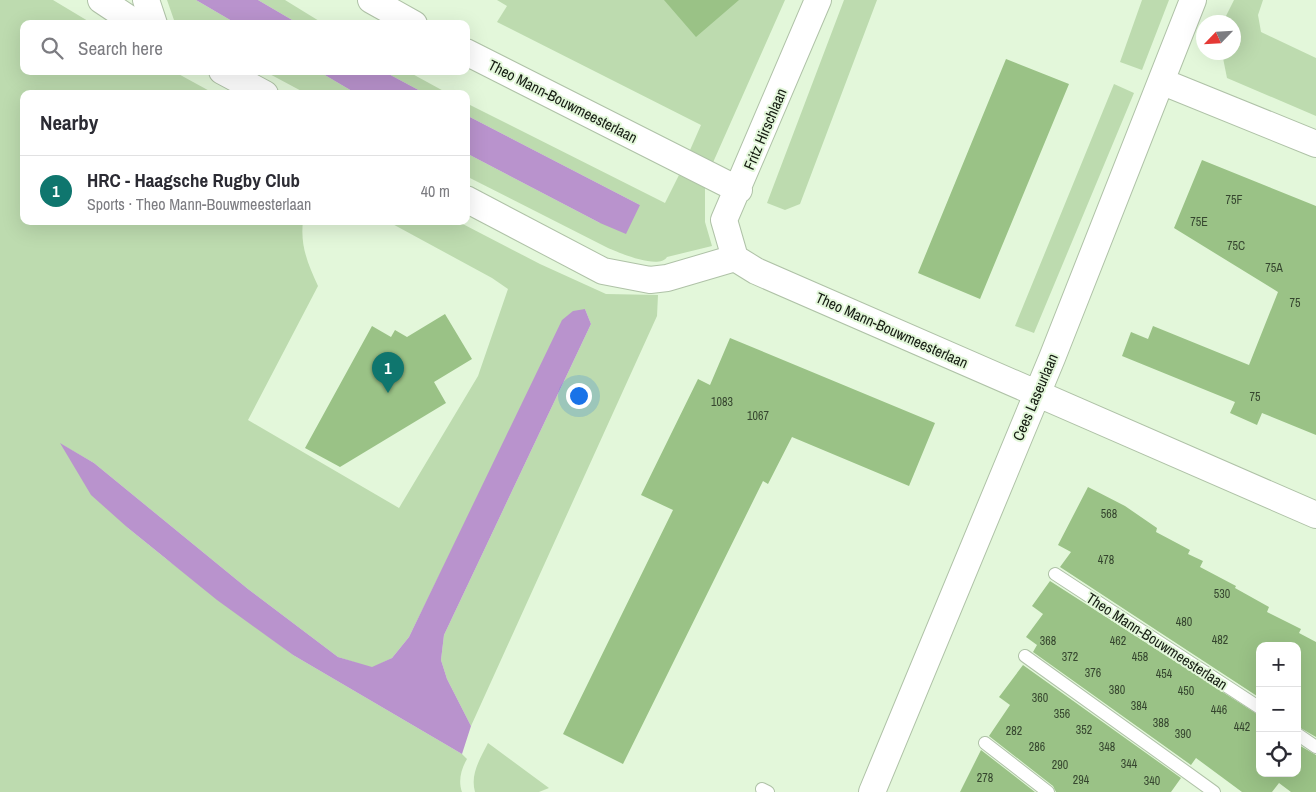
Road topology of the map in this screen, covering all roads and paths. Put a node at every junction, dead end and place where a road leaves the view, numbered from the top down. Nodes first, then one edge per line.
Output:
1 (101, 0) edge
2 (146, 0) edge
3 (371, 0) edge
4 (818, 0) edge
5 (1193, 0) edge
6 (132, 20) edge
7 (153, 20) edge
8 (407, 20) edge
9 (470, 54) edge
10 (229, 75) edge
11 (1163, 82) junction
12 (258, 90) edge
13 (1316, 144) edge
14 (739, 190) junction
15 (470, 201) edge
16 (735, 258) junction
17 (1037, 394) junction
18 (1316, 515) edge
19 (1054, 574) dead end
20 (1024, 656) dead end
21 (1256, 705) edge
22 (1301, 737) edge
23 (985, 743) dead end
24 (1316, 747) edge
25 (872, 792) edge
26 (1048, 792) edge
27 (1214, 792) edge

1 - 6 street
2 - 7 street
3 - 8 street
4 - 14 street, Fritz Hirschlaan
5 - 11 street, Cees Laseurlaan
9 - 14 street, Theo Mann-Bouwmeesterlaan
10 - 12 street
11 - 13 street
11 - 17 street, Cees Laseurlaan
14 - 16 street, Fritz Hirschlaan
15 - 16 street
16 - 17 street, Theo Mann-Bouwmeesterlaan
17 - 18 street, Theo Mann-Bouwmeesterlaan
17 - 25 street, Cees Laseurlaan
19 - 21 lane, Theo Mann-Bouwmeesterlaan
20 - 27 lane
22 - 24 lane
23 - 26 lane

